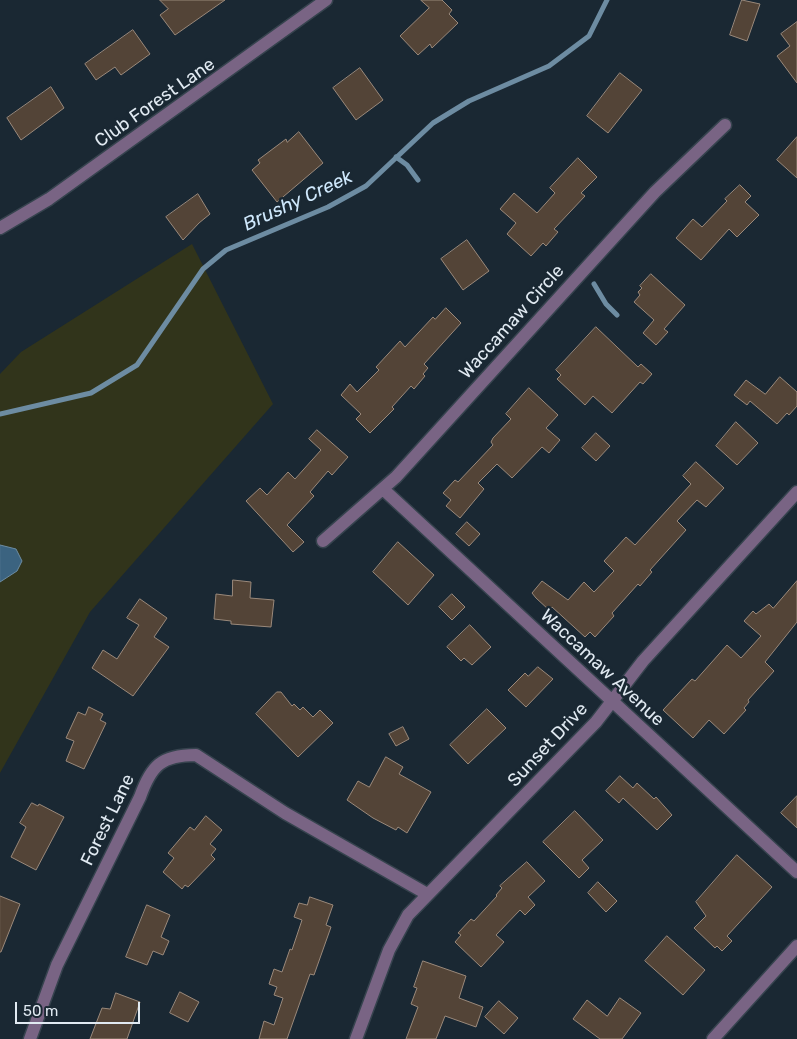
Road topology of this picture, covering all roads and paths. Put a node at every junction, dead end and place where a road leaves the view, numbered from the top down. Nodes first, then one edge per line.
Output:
1 (326, 0) edge
2 (725, 125) dead end
3 (0, 228) edge
4 (383, 489) junction
5 (797, 492) edge
6 (323, 541) dead end
7 (611, 700) junction
8 (797, 872) edge
9 (427, 894) junction
10 (797, 946) edge
11 (30, 1039) edge
12 (356, 1039) edge
13 (713, 1039) edge

1 - 3 street, Club Forest Lane
2 - 4 street, Waccamaw Circle
4 - 6 street, Waccamaw Circle
4 - 7 street, Waccamaw Avenue
5 - 7 street, Sunset Drive
7 - 8 street, Waccamaw Avenue
7 - 9 street, Sunset Drive
9 - 11 street, Forest Lane
9 - 12 street, Sunset Drive
10 - 13 street

